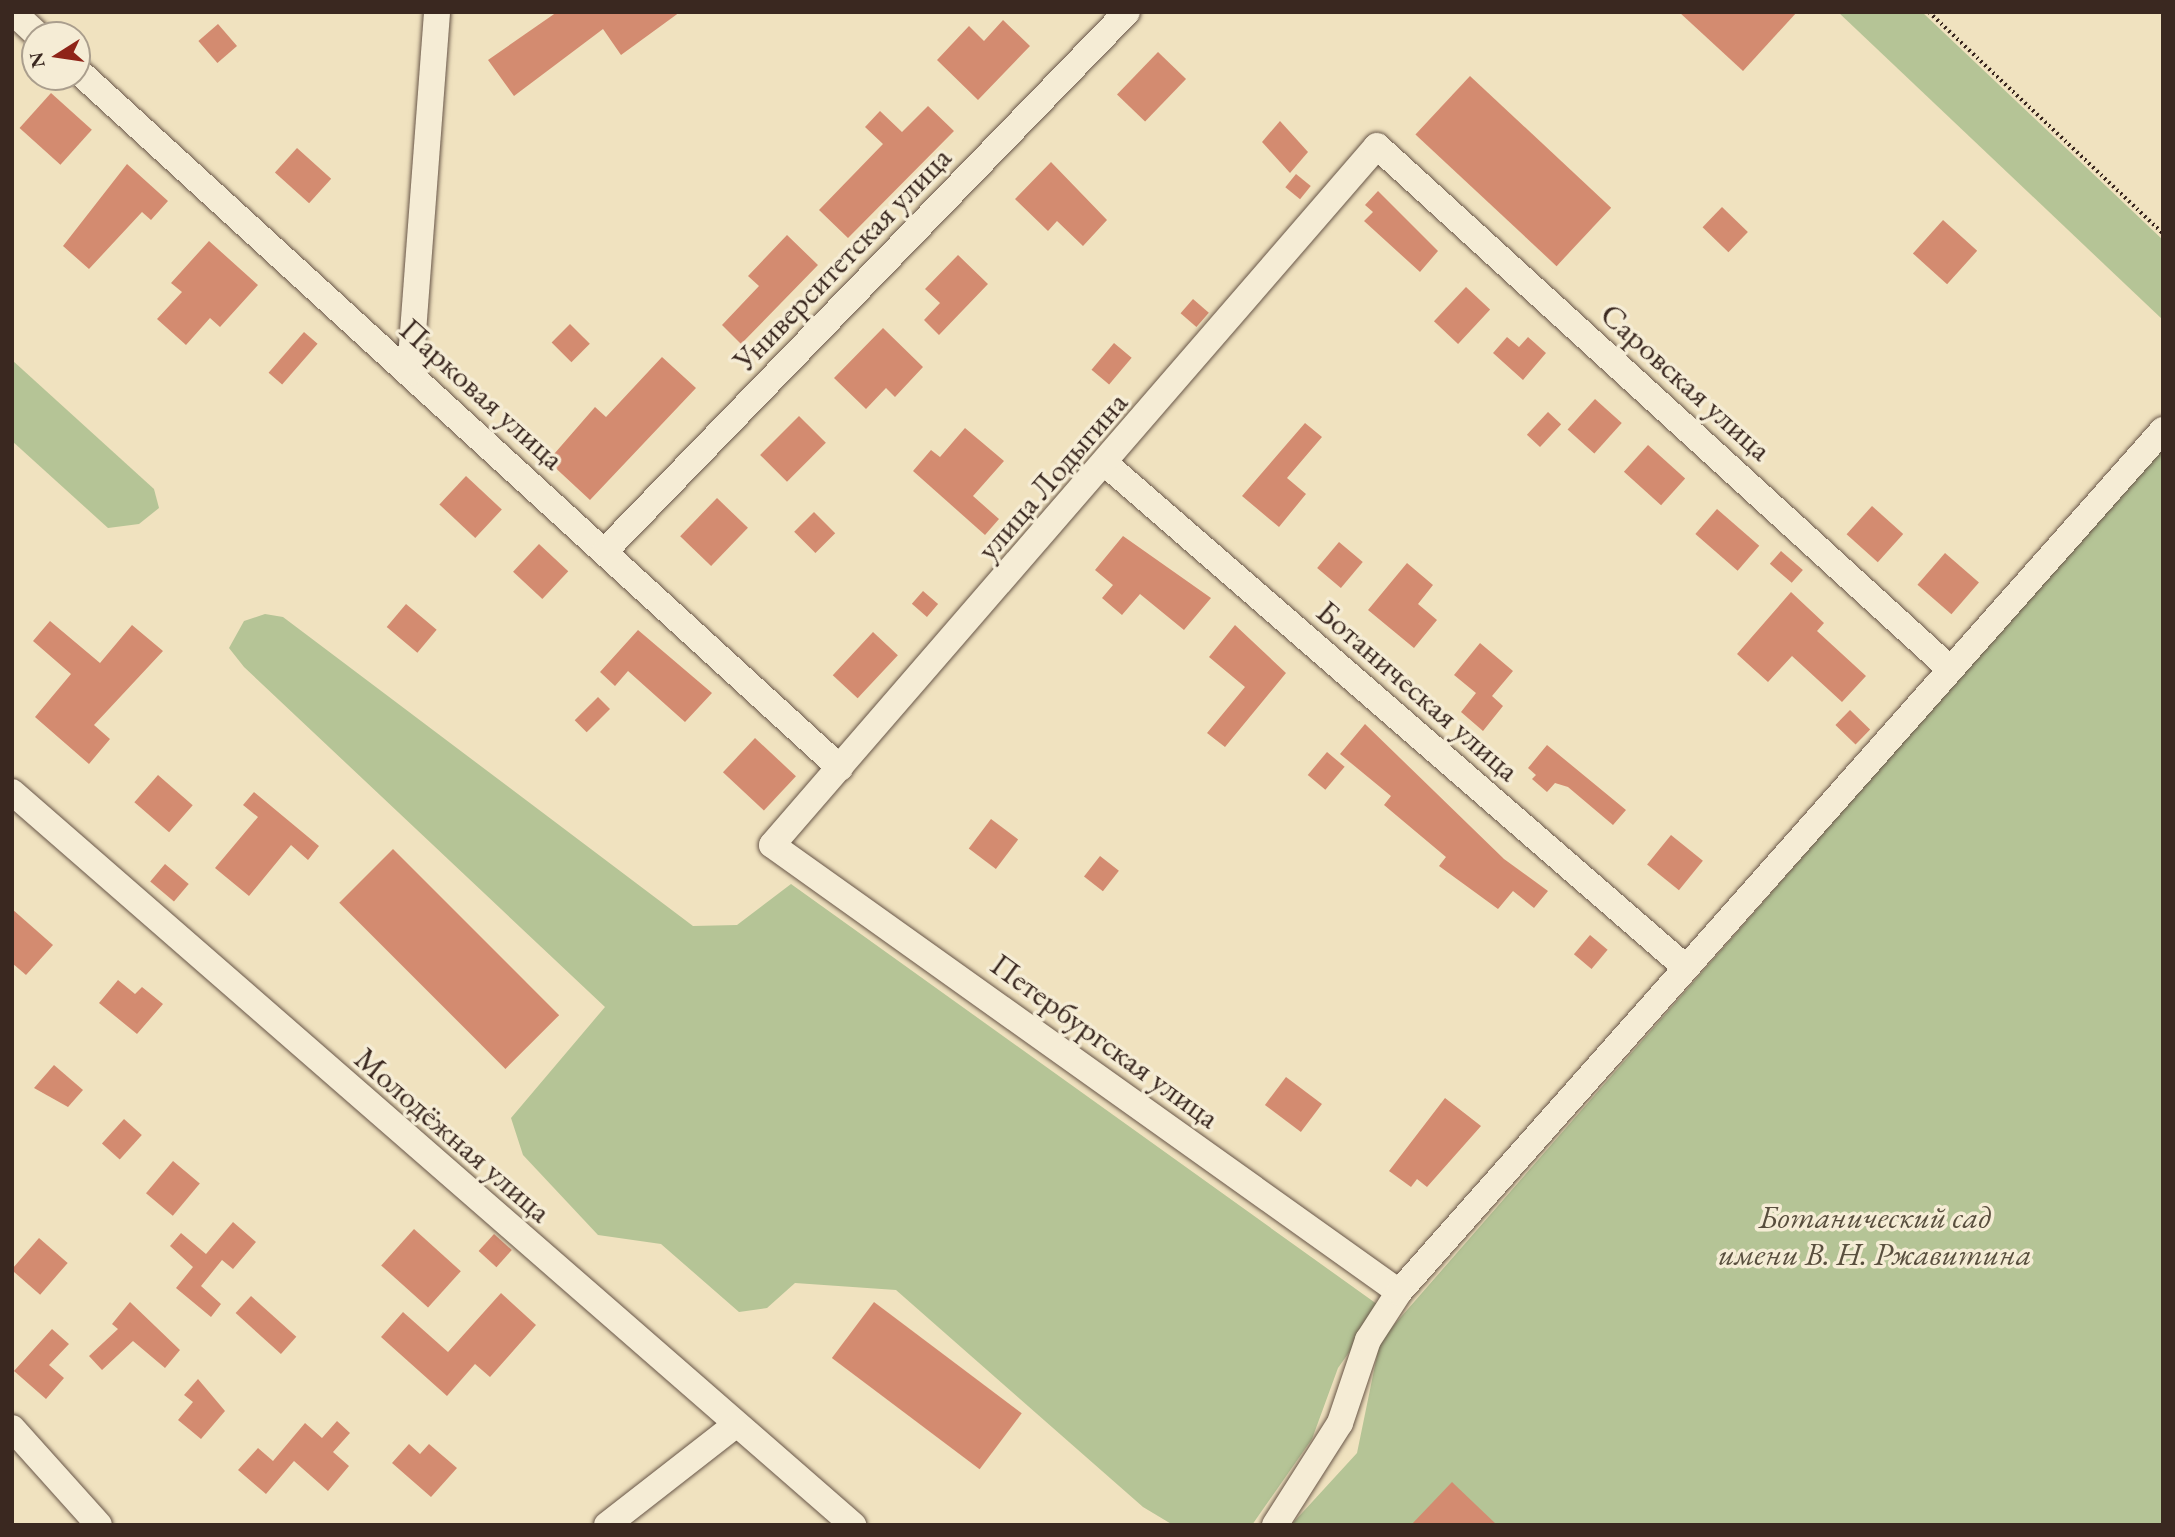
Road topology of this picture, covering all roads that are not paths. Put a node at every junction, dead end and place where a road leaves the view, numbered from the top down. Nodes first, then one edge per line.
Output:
1 (1127, 12) edge
2 (439, 14) edge
3 (91, 83) edge
4 (1377, 146) joint
5 (410, 372) junction
6 (2163, 430) edge
7 (1107, 465) junction
8 (605, 551) junction
9 (1949, 668) junction
10 (841, 768) junction
11 (12, 792) edge
12 (772, 845) joint
13 (1685, 967) junction
14 (1399, 1292) junction
15 (734, 1426) junction
16 (12, 1429) edge
17 (99, 1525) edge
18 (607, 1525) edge
19 (853, 1525) edge
20 (1275, 1525) edge

1 - 8 street, Университетская улица
2 - 5 street
3 - 5 street, Парковая улица
4 - 7 street, улица Лодыгина
4 - 9 street, Саровская улица
5 - 8 street, Парковая улица
6 - 9 street
7 - 10 street, улица Лодыгина
7 - 13 street, Ботаническая улица
8 - 10 street, Парковая улица
9 - 13 street
10 - 12 street, улица Лодыгина
11 - 15 street, Молодёжная улица
12 - 14 street, Петербургская улица
13 - 14 street
14 - 20 street
15 - 18 street
15 - 19 street, Молодёжная улица
16 - 17 street

